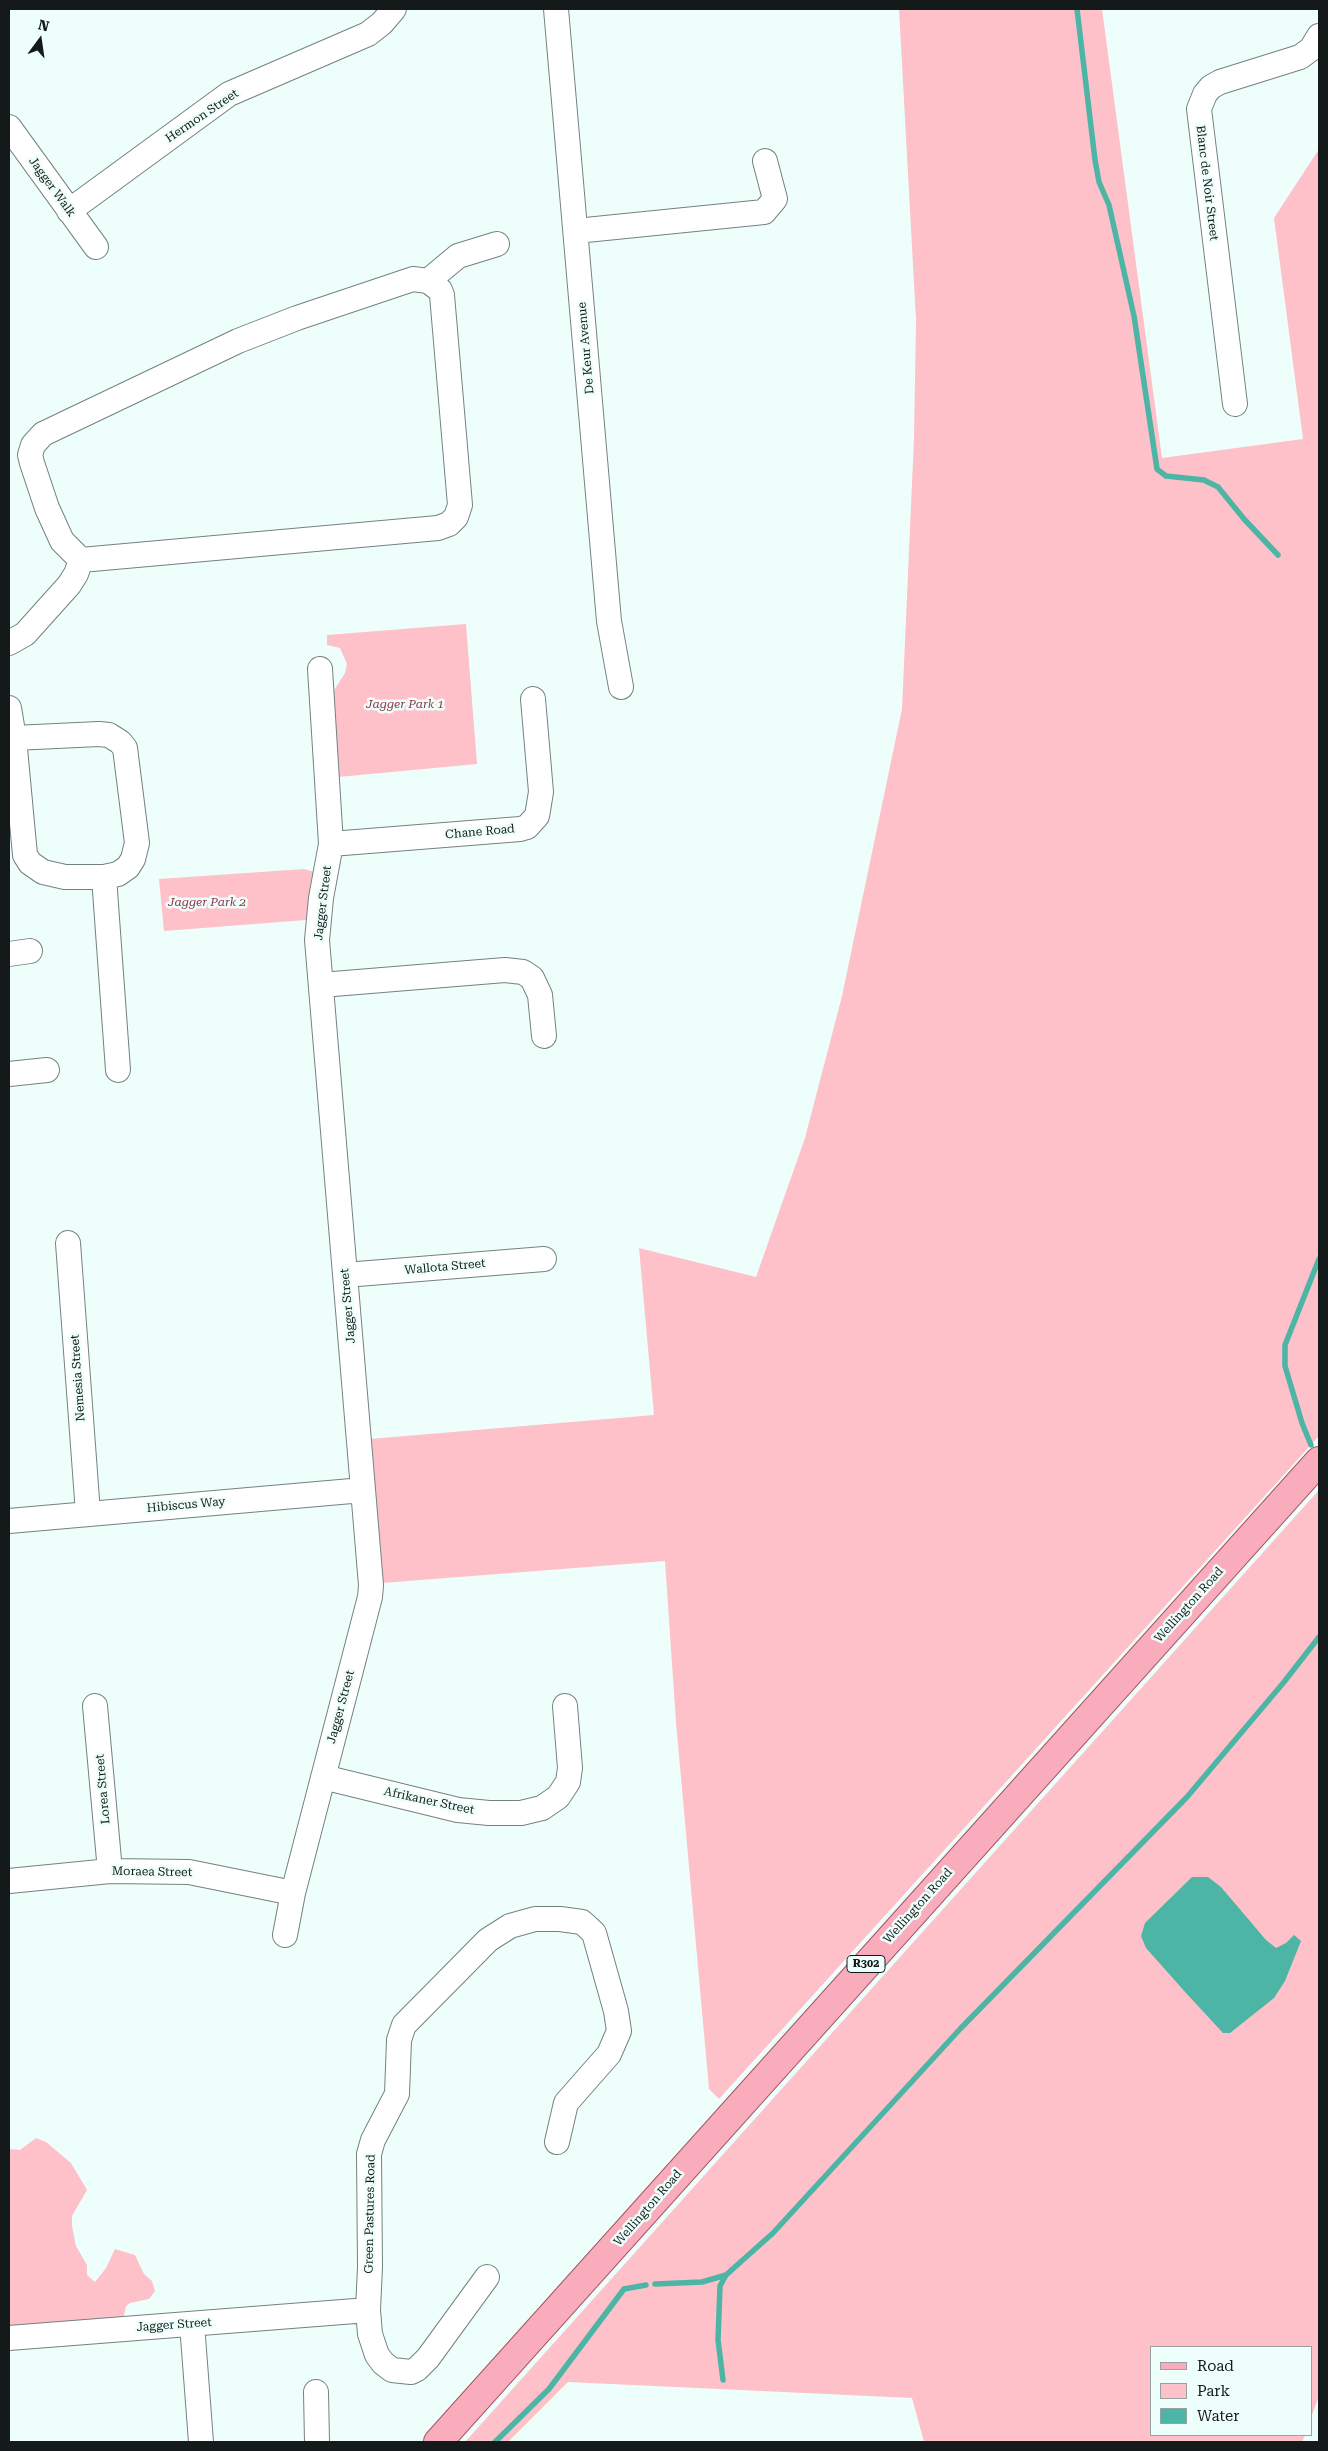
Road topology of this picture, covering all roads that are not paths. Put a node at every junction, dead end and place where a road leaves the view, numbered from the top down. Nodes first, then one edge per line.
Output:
1 (394, 9) edge
2 (556, 9) edge
3 (1319, 36) edge
4 (9, 127) edge
5 (765, 161) dead end
6 (69, 211) junction
7 (576, 231) junction
8 (497, 244) dead end
9 (96, 247) dead end
10 (428, 281) junction
11 (1235, 404) dead end
12 (81, 560) junction
13 (9, 643) edge
14 (320, 669) dead end
15 (620, 688) dead end
16 (533, 699) dead end
17 (9, 708) edge
18 (14, 738) junction
19 (331, 844) junction
20 (104, 877) junction
21 (321, 986) junction
22 (544, 1036) dead end
23 (47, 1070) dead end
24 (118, 1070) dead end
25 (9, 1074) edge
26 (68, 1243) dead end
27 (544, 1258) dead end
28 (345, 1275) junction
29 (1319, 1461) edge
30 (363, 1490) junction
31 (88, 1513) junction
32 (9, 1521) edge
33 (95, 1706) dead end
34 (565, 1706) dead end
35 (323, 1776) junction
36 (110, 1871) junction
37 (9, 1882) edge
38 (293, 1892) junction
39 (285, 1935) dead end
40 (557, 2142) dead end
41 (487, 2277) dead end
42 (368, 2310) junction
43 (192, 2324) junction
44 (9, 2338) edge
45 (316, 2392) dead end
46 (201, 2442) edge
47 (317, 2442) edge
48 (438, 2442) edge

1 - 6 street, Hermon Street
2 - 7 street, De Keur Avenue
3 - 11 street, Blanc de Noir Street
4 - 6 street, Jagger Walk
5 - 7 street
6 - 9 street, Jagger Walk
7 - 15 street, De Keur Avenue
8 - 10 street
10 - 12 street
10 - 12 street
12 - 13 street
14 - 19 street, Jagger Street
16 - 19 street, Chane Road
17 - 18 street
18 - 20 street
18 - 20 street
19 - 21 street, Jagger Street
20 - 24 street
21 - 22 street
21 - 28 street, Jagger Street
23 - 25 street
26 - 31 street, Nemesia Street
27 - 28 street, Wallota Street
28 - 30 street, Jagger Street
29 - 48 main road, Wellington Road / R302
30 - 31 street, Hibiscus Way
30 - 35 street, Jagger Street
31 - 32 street, Hibiscus Way
33 - 36 street, Lorea Street
34 - 35 street, Afrikaner Street
35 - 38 street, Jagger Street
36 - 37 street, Moraea Street
36 - 38 street, Moraea Street
38 - 39 street, Jagger Street
40 - 42 street, Green Pastures Road
41 - 42 street, Green Pastures Road
42 - 43 street, Jagger Street
43 - 44 street, Jagger Street
43 - 46 street
45 - 47 street

